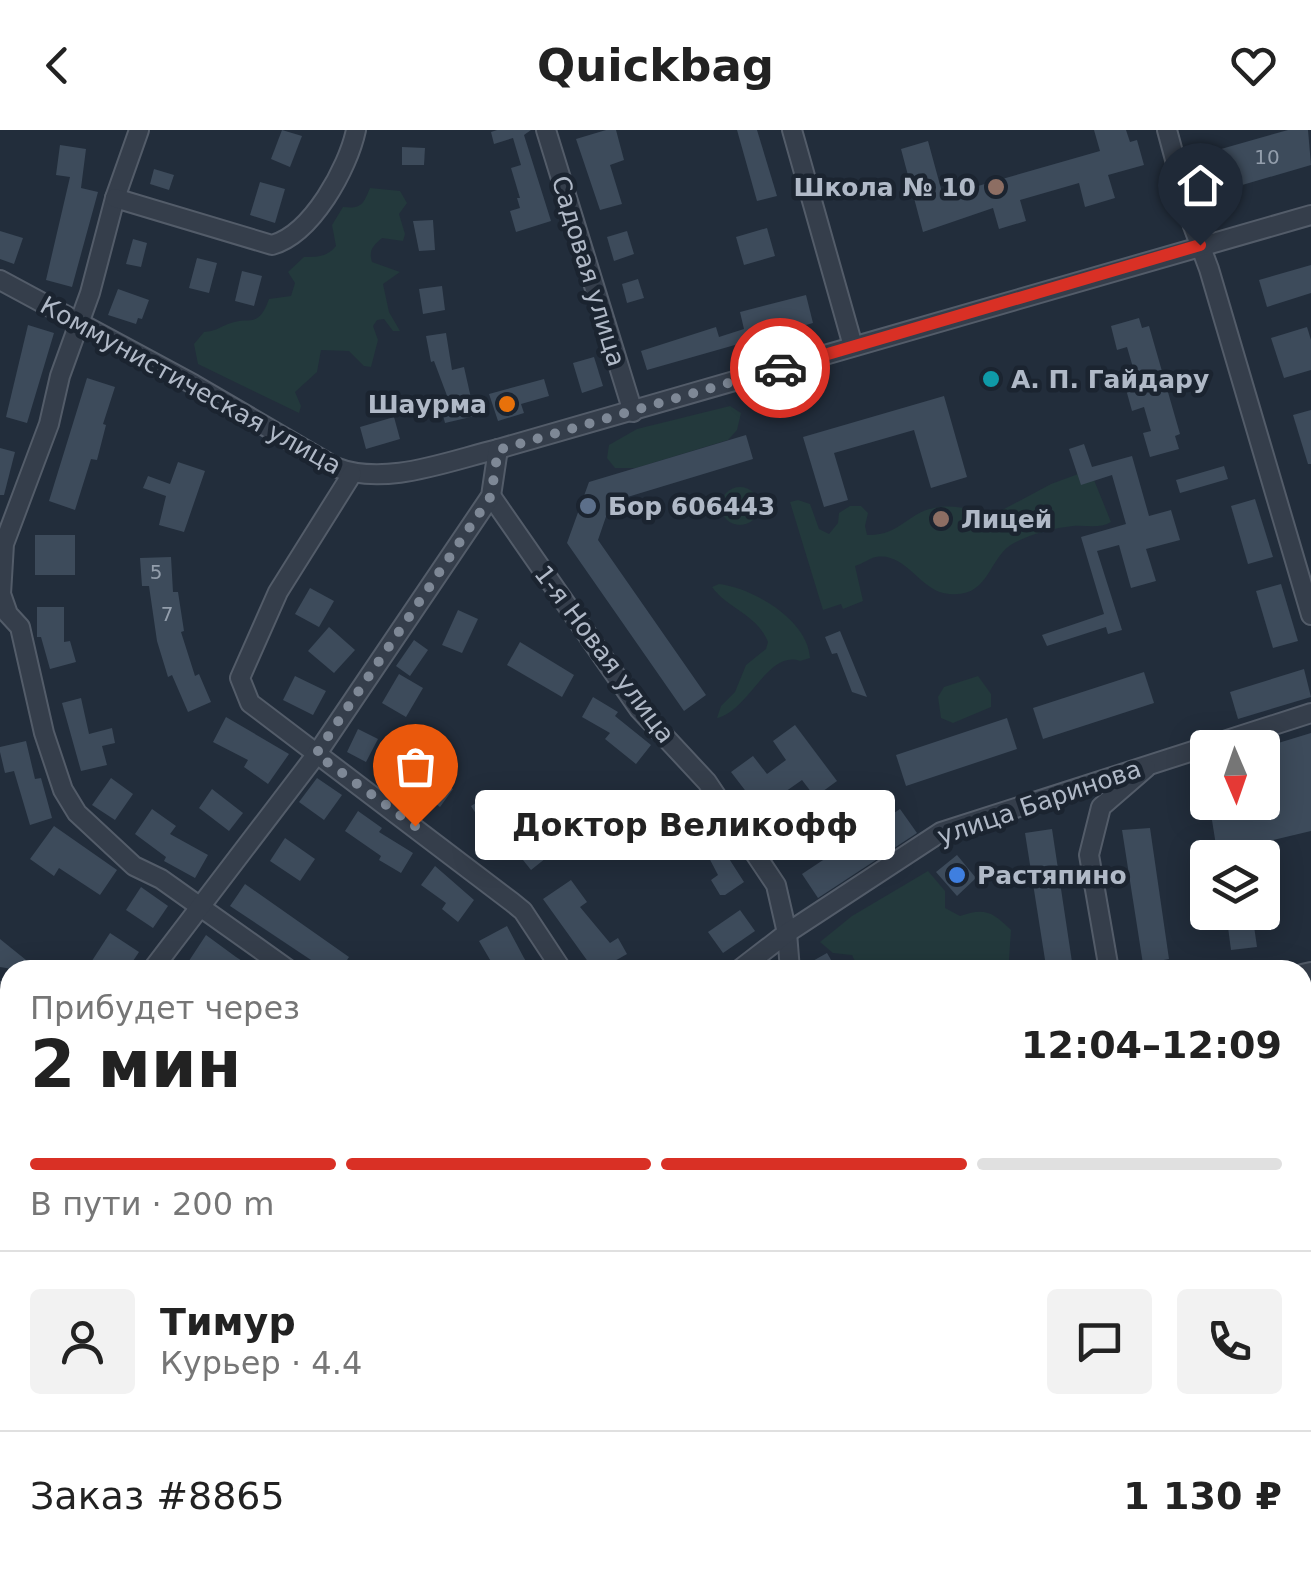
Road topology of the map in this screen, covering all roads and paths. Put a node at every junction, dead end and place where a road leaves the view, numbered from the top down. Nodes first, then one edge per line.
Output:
1 (139, 130) edge
2 (356, 130) edge
3 (546, 130) edge
4 (792, 130) edge
5 (1167, 130) edge
6 (116, 198) junction
7 (1311, 215) edge
8 (1200, 245) junction
9 (0, 280) edge
10 (80, 324) junction
11 (853, 346) junction
12 (633, 412) junction
13 (498, 450) junction
14 (352, 474) junction
15 (491, 496) junction
16 (1311, 615) edge
17 (1311, 713) edge
18 (316, 754) junction
19 (1154, 761) junction
20 (198, 908) junction
21 (787, 933) junction
22 (159, 960) edge
23 (275, 960) edge
24 (555, 960) edge
25 (752, 960) edge
26 (789, 960) edge
27 (1107, 960) edge

1 - 6 street
2 - 6 street
3 - 12 street, Садовая улица
4 - 11 street
5 - 8 street
6 - 10 street
7 - 8 street, Коммунистическая улица
8 - 11 street, Коммунистическая улица
8 - 16 street
9 - 10 street, Коммунистическая улица
10 - 14 street, Коммунистическая улица
10 - 20 street
11 - 12 street, Коммунистическая улица
12 - 13 street, Коммунистическая улица
13 - 14 street, Коммунистическая улица
13 - 15 street
14 - 18 street
15 - 18 street
15 - 21 street, 1-я Новая улица
17 - 19 street, улица Баринова
18 - 20 street
18 - 24 street
19 - 21 street, улица Баринова
19 - 27 street
20 - 22 street
20 - 23 street
21 - 25 street, улица Баринова
21 - 26 street, 1-я Новая улица

